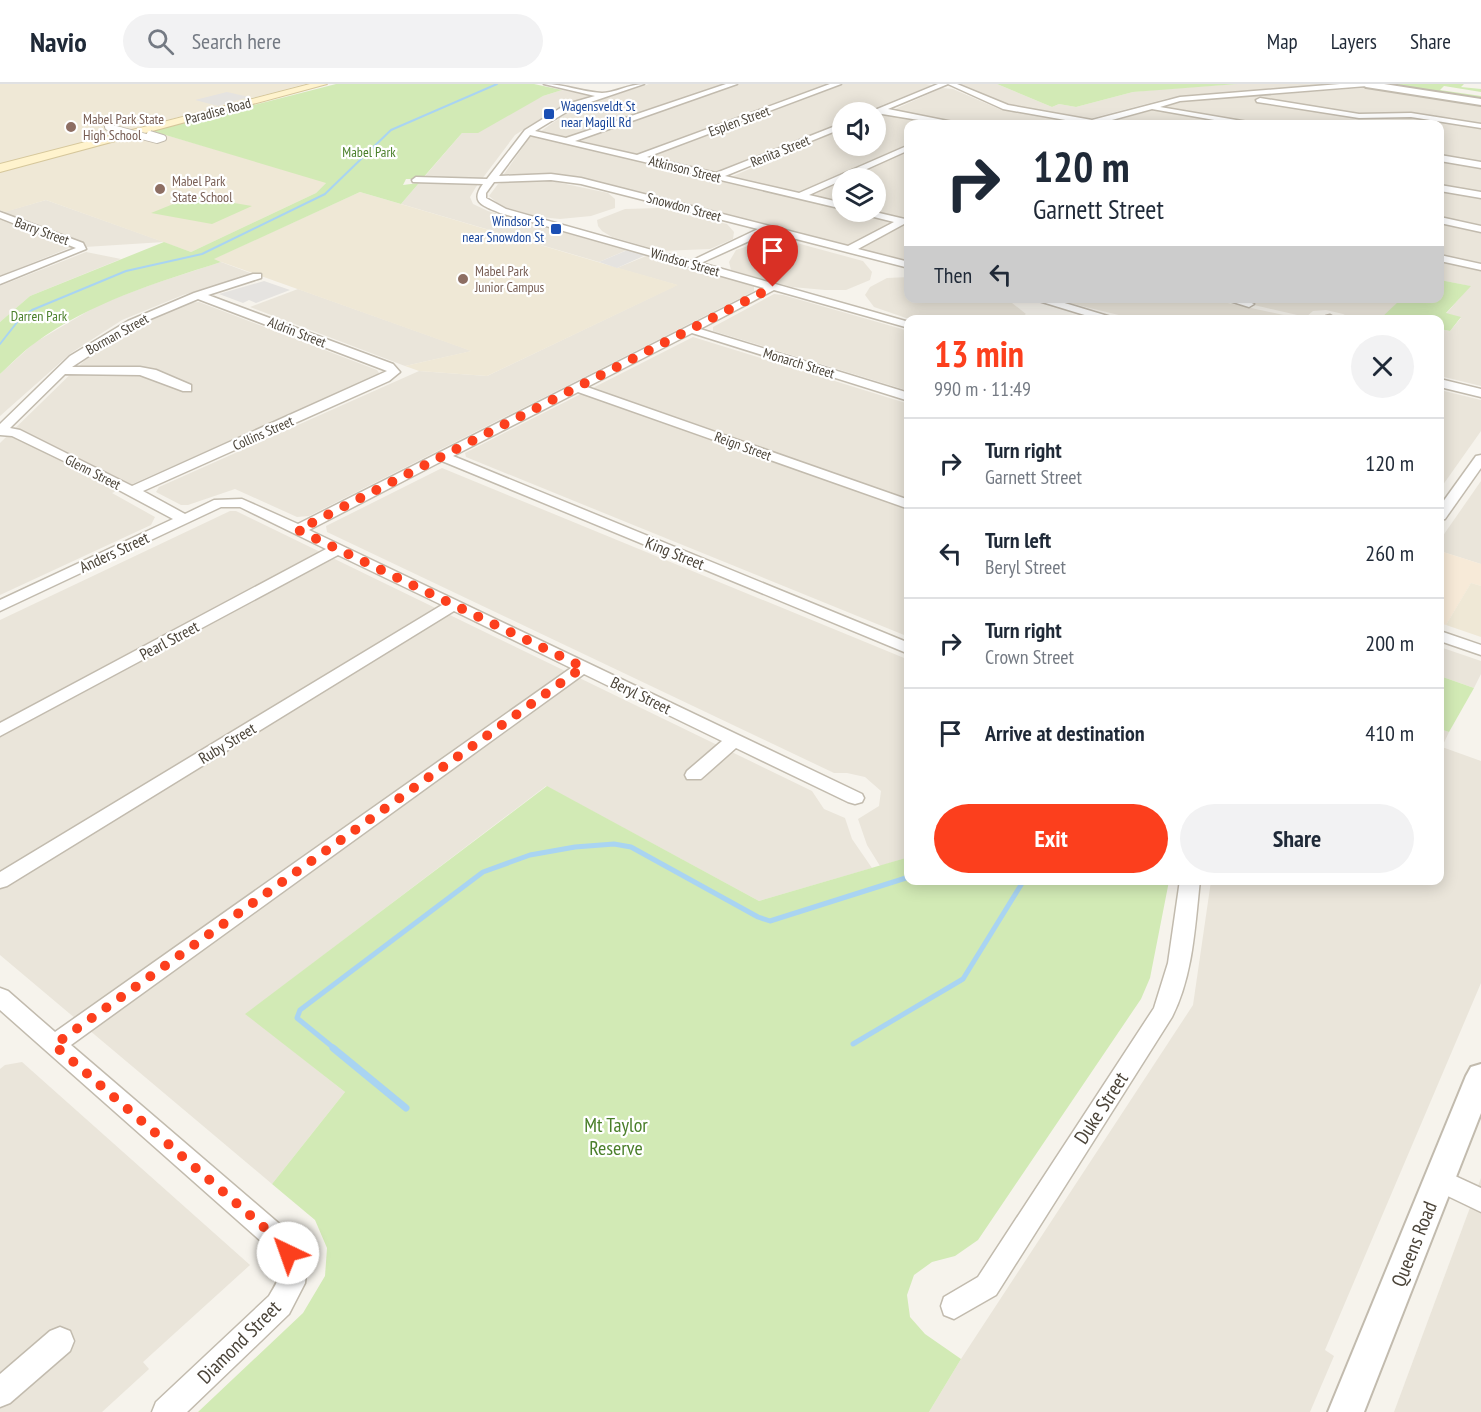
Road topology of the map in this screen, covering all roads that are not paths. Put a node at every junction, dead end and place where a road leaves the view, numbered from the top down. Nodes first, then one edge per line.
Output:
1 (316, 84) edge
2 (322, 84) edge
3 (548, 84) edge
4 (640, 84) edge
5 (733, 84) edge
6 (837, 84) edge
7 (944, 84) edge
8 (951, 84) edge
9 (1367, 84) edge
10 (297, 90) junction
11 (1238, 95) junction
12 (603, 96) junction
13 (1481, 102) edge
14 (886, 107) edge
15 (1149, 107) junction
16 (886, 113) edge
17 (107, 119) dead end
18 (930, 120) edge
19 (1074, 120) edge
20 (1108, 120) edge
21 (1225, 120) edge
22 (1443, 120) edge
23 (1444, 120) edge
24 (1481, 126) edge
25 (832, 129) edge
26 (528, 132) junction
27 (150, 134) dead end
28 (569, 140) junction
29 (904, 149) edge
30 (640, 158) junction
31 (1444, 159) edge
32 (1481, 165) edge
33 (0, 168) edge
34 (717, 176) junction
35 (410, 180) dead end
36 (490, 181) junction
37 (1444, 189) edge
38 (1481, 195) edge
39 (800, 196) junction
40 (832, 203) edge
41 (901, 209) dead end
42 (0, 215) edge
43 (886, 217) joint
44 (904, 221) edge
45 (1444, 221) edge
46 (904, 222) edge
47 (1481, 228) edge
48 (767, 229) junction
49 (848, 250) junction
50 (1444, 259) edge
51 (692, 264) junction
52 (904, 264) edge
53 (1481, 267) edge
54 (257, 276) dead end
55 (0, 281) edge
56 (773, 287) junction
57 (198, 295) junction
58 (1053, 303) edge
59 (1246, 303) edge
60 (1250, 304) dead end
61 (1097, 315) edge
62 (904, 324) edge
63 (690, 329) junction
64 (63, 370) junction
65 (394, 372) joint
66 (1444, 384) edge
67 (576, 387) junction
68 (187, 388) dead end
69 (1481, 393) edge
70 (904, 395) edge
71 (0, 431) edge
72 (441, 456) junction
73 (1480, 461) edge
74 (132, 491) junction
75 (230, 501) joint
76 (904, 503) edge
77 (1444, 510) edge
78 (184, 519) junction
79 (298, 530) junction
80 (338, 549) junction
81 (453, 605) junction
82 (0, 606) edge
83 (1444, 637) edge
84 (904, 647) edge
85 (1481, 650) edge
86 (583, 667) junction
87 (0, 730) edge
88 (735, 740) junction
89 (694, 775) dead end
90 (855, 798) dead end
91 (0, 881) edge
92 (1189, 885) edge
93 (0, 997) edge
94 (54, 1045) junction
95 (1481, 1076) edge
96 (1440, 1180) junction
97 (1481, 1201) edge
98 (954, 1306) dead end
99 (60, 1341) dead end
100 (0, 1393) edge
101 (166, 1412) edge
102 (1346, 1412) edge

1 - 10 main road, Paradise Road
2 - 10 main road, Paradise Road
3 - 12 street
4 - 12 street
5 - 28 street
6 - 30 street, Esplen Street
7 - 14 street
8 - 19 street
9 - 11 street
9 - 13 street
10 - 33 main road, Paradise Road
11 - 15 street
11 - 22 street
12 - 26 street
15 - 20 street
15 - 21 street
16 - 18 street
17 - 27 street, bridge
23 - 24 street
25 - 34 street, Renita Street
26 - 28 street, Atkinson Street
26 - 36 street
28 - 30 street, Atkinson Street
29 - 39 street
30 - 34 street, Atkinson Street
31 - 32 street
34 - 39 street, Atkinson Street
35 - 36 street, Snowdon Street
36 - 48 street, Snowdon Street
36 - 51 street, Windsor Street
37 - 38 street
39 - 40 street, Atkinson Street
41 - 43 street
42 - 55 street, Barry Street
43 - 44 street
45 - 47 street
46 - 49 street
48 - 49 street, Snowdon Street
48 - 51 street
49 - 52 street, Snowdon Street
50 - 53 street
51 - 56 street, Windsor Street
54 - 57 street, Borman Street
56 - 62 street, Windsor Street
56 - 63 street
57 - 64 street, Borman Street
57 - 65 street, Aldrin Street
58 - 61 street
59 - 60 street
63 - 67 street
63 - 70 street, Monarch Street
64 - 68 street
64 - 71 street, Borman Street
65 - 74 street, Collins Street
66 - 69 street
67 - 72 street
67 - 76 street, Reign Street
71 - 74 street, Glenn Street
72 - 79 street
72 - 84 street, King Street
73 - 77 street
74 - 78 street, Glenn Street
75 - 78 street, Anders Street
75 - 79 street, Beryl Street
78 - 82 street, Anders Street
79 - 80 street, Beryl Street
80 - 81 street, Beryl Street
80 - 87 street, Pearl Street
81 - 86 street, Beryl Street
81 - 91 street, Ruby Street
83 - 85 street
86 - 88 street, Beryl Street
86 - 94 street
88 - 89 street
88 - 90 street, Beryl Street
92 - 98 street, Duke Street
93 - 94 street, Diamond Street
94 - 101 street, Diamond Street
95 - 96 street, Queens Road
96 - 97 street
96 - 102 street, Queens Road
99 - 100 street

